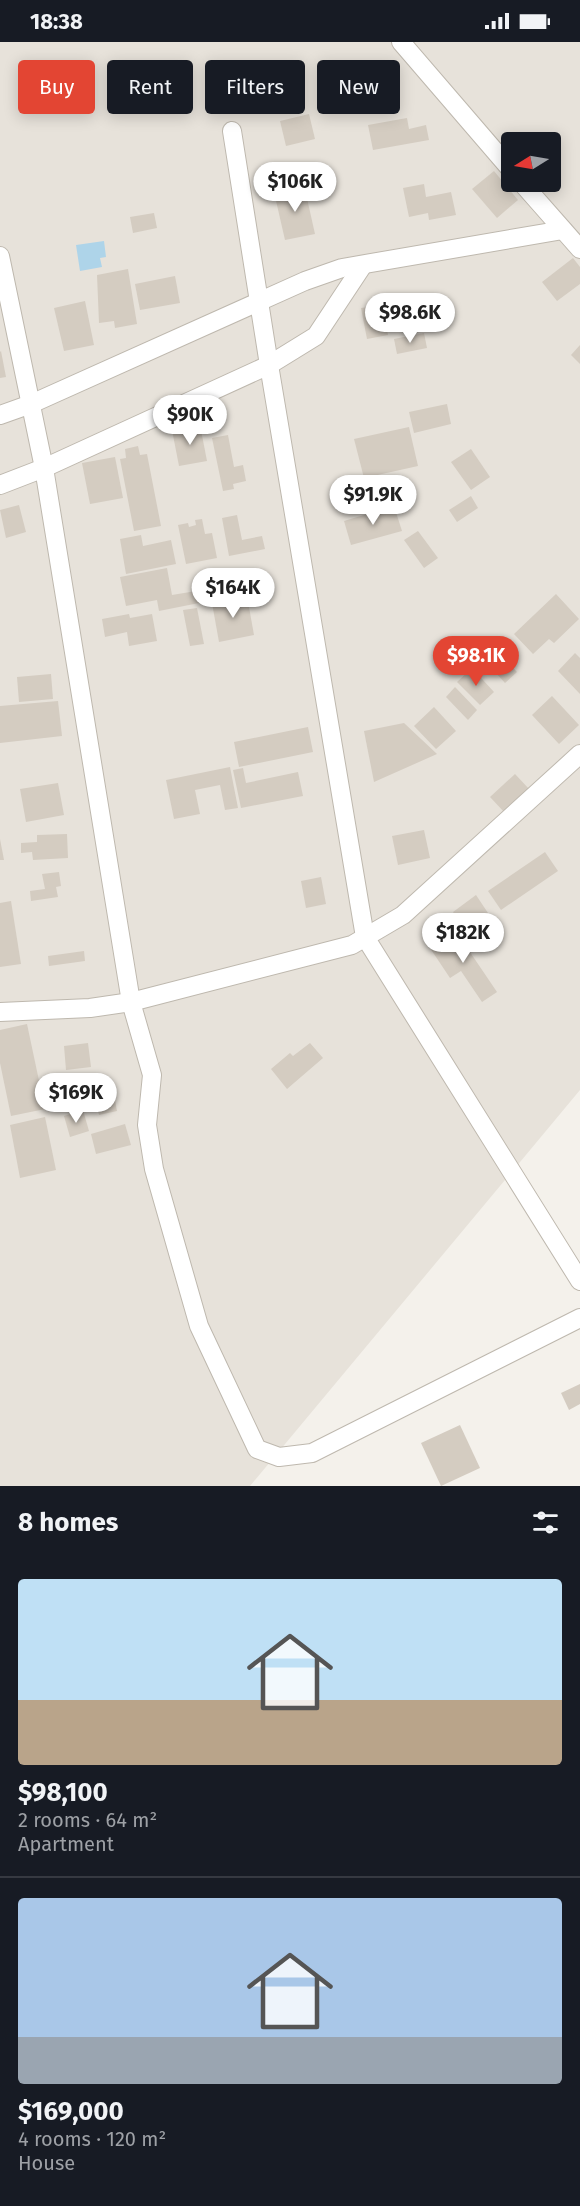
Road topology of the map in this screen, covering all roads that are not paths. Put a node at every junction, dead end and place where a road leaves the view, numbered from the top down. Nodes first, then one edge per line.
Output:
1 (401, 42) edge
2 (232, 131) dead end
3 (501, 158) edge
4 (530, 192) edge
5 (562, 230) junction
6 (580, 249) edge
7 (0, 256) edge
8 (363, 265) junction
9 (259, 302) junction
10 (269, 365) junction
11 (31, 404) junction
12 (0, 415) edge
13 (44, 468) junction
14 (0, 484) edge
15 (580, 754) edge
16 (365, 937) junction
17 (131, 1002) junction
18 (0, 1012) edge
19 (580, 1281) edge
20 (580, 1318) edge

1 - 3 street
2 - 9 street
4 - 5 street
5 - 6 street
5 - 8 street
7 - 11 street
8 - 9 street
8 - 10 street
9 - 10 street
9 - 11 street
10 - 13 street
10 - 16 street
11 - 12 street
11 - 13 street
13 - 14 street
13 - 17 street
15 - 16 street
16 - 17 street
16 - 19 street
17 - 18 street
17 - 20 street

